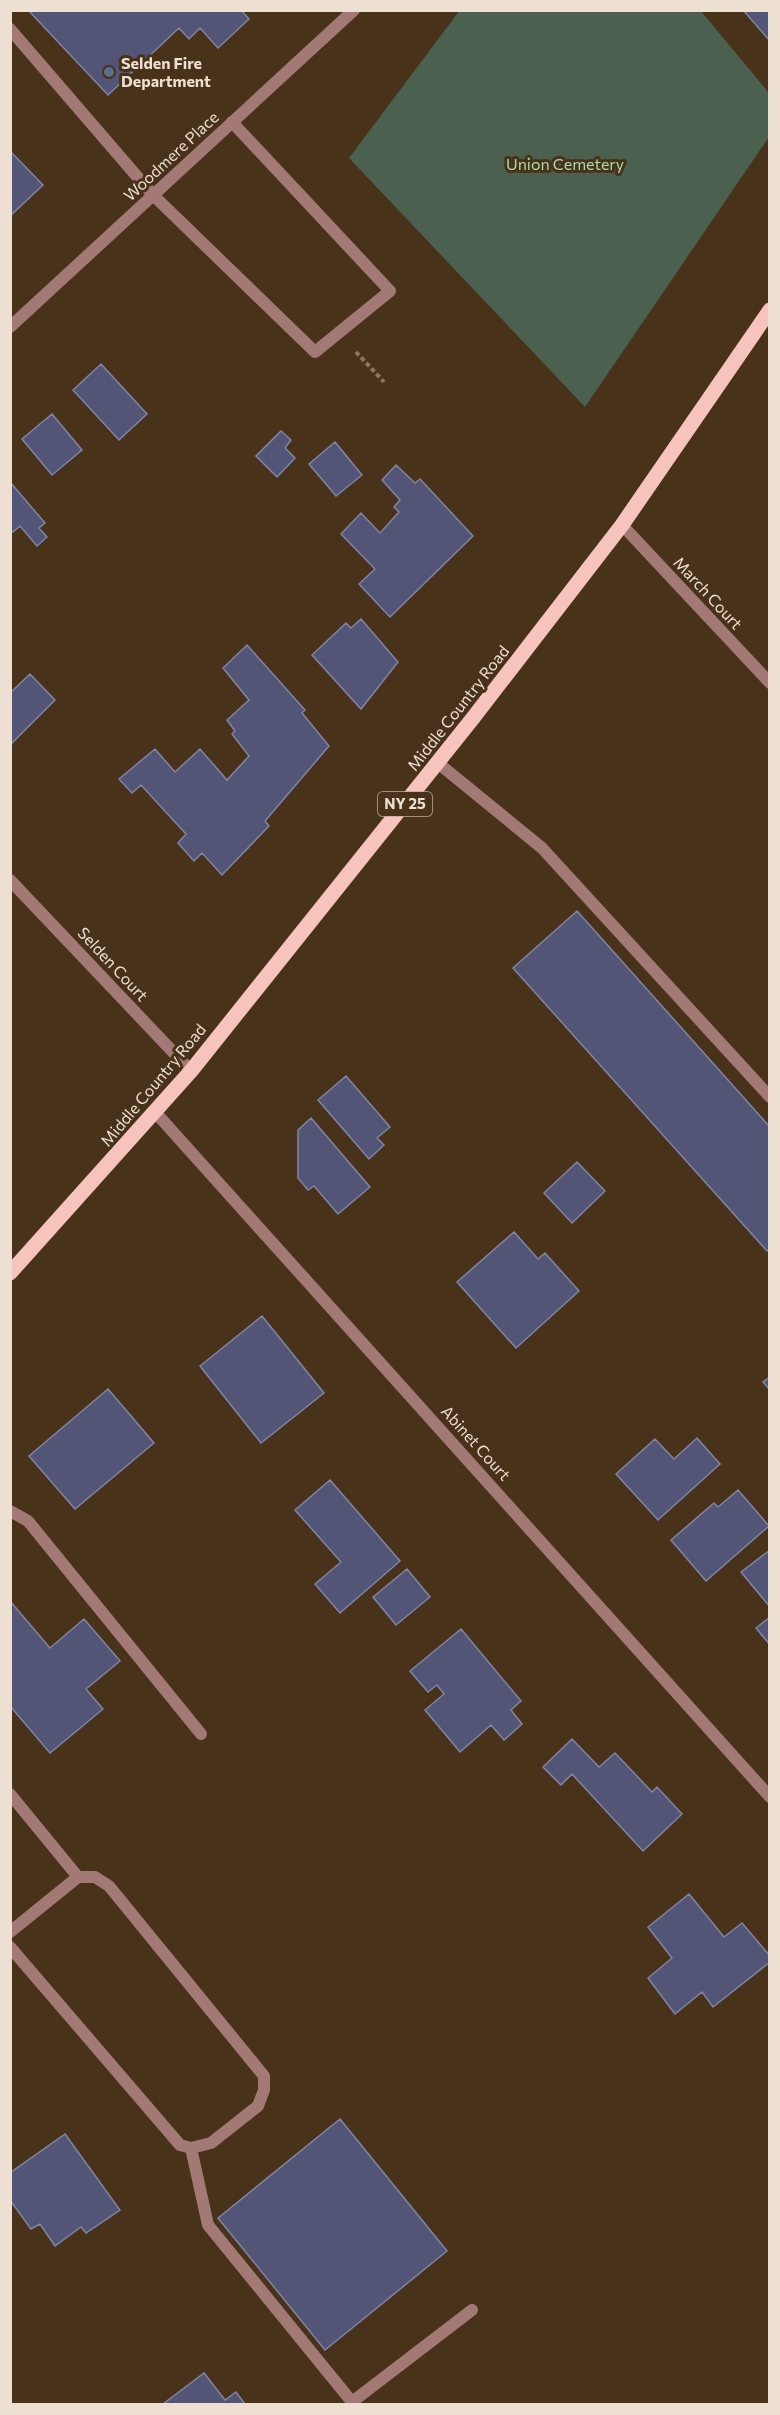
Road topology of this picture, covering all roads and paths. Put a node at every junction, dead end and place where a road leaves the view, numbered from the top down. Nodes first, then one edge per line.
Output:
1 (354, 10) edge
2 (10, 29) edge
3 (232, 122) junction
4 (153, 195) junction
5 (770, 310) edge
6 (10, 327) edge
7 (338, 333) junction
8 (384, 382) dead end
9 (622, 525) junction
10 (770, 683) edge
11 (438, 763) junction
12 (10, 880) edge
13 (191, 1071) junction
14 (770, 1097) edge
15 (156, 1113) junction
16 (10, 1273) edge
17 (10, 1510) edge
18 (201, 1734) dead end
19 (10, 1794) edge
20 (770, 1797) edge
21 (78, 1876) junction
22 (10, 1932) edge
23 (10, 1947) edge
24 (191, 2148) junction
25 (472, 2310) dead end

1 - 3 street, Woodmere Place
2 - 4 street
3 - 4 street, Woodmere Place
3 - 7 street
4 - 6 street, Woodmere Place
4 - 7 street
5 - 9 main road, Middle Country Road / NY 25
7 - 8 path
9 - 10 street, March Court
9 - 11 main road, Middle Country Road / NY 25
11 - 13 main road, Middle Country Road / NY 25
11 - 14 street
12 - 13 street, Selden Court
13 - 15 main road, Middle Country Road / NY 25
15 - 16 main road, Middle Country Road / NY 25
15 - 20 street, Abinet Court
17 - 18 street
19 - 21 street
21 - 22 street
21 - 24 street
23 - 24 street
24 - 25 street

